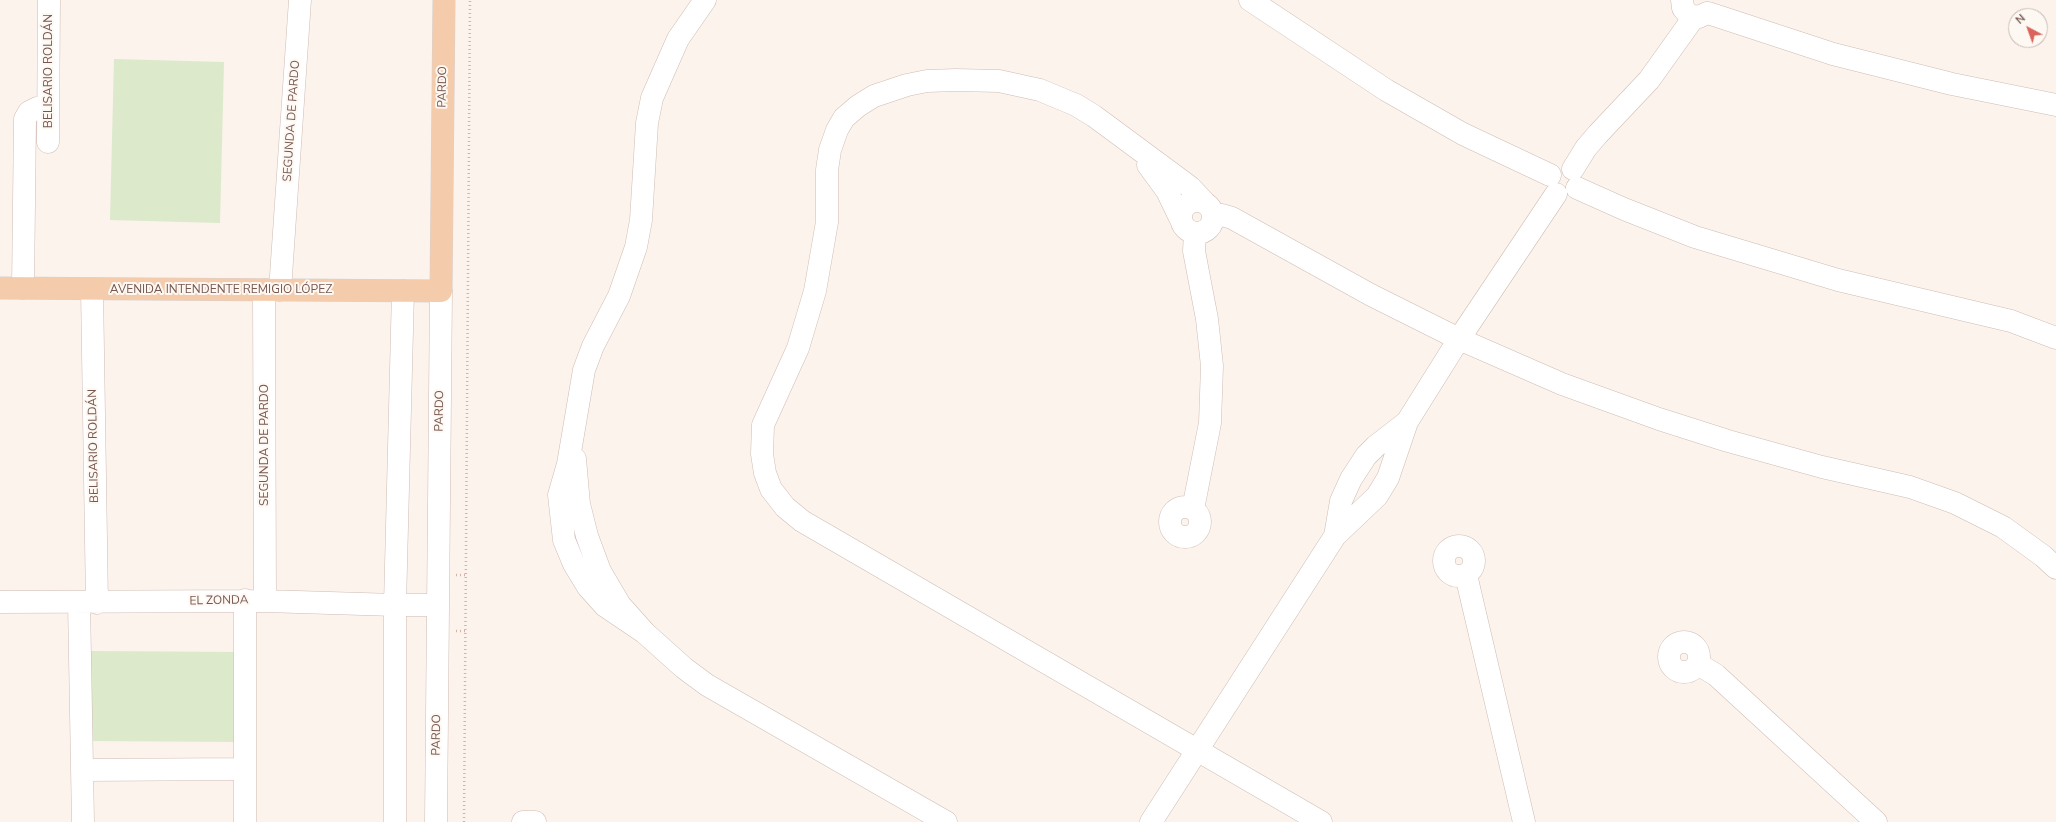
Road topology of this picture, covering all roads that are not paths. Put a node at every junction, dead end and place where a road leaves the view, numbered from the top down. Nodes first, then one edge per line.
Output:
1 (49, 0) edge
2 (300, 0) edge
3 (444, 0) edge
4 (705, 0) edge
5 (1250, 0) edge
6 (1699, 7) edge
7 (2056, 105) edge
8 (48, 110) junction
9 (48, 142) dead end
10 (1127, 142) junction
11 (1575, 178) junction
12 (1553, 184) junction
13 (1209, 209) junction
14 (1188, 226) junction
15 (0, 288) edge
16 (24, 288) junction
17 (92, 289) junction
18 (272, 290) junction
19 (441, 291) junction
20 (403, 292) junction
21 (1459, 338) junction
22 (2056, 338) edge
23 (1407, 422) junction
24 (574, 428) junction
25 (1193, 509) dead end
26 (1334, 536) junction
27 (589, 541) junction
28 (568, 549) junction
29 (2056, 568) edge
30 (1466, 575) dead end
31 (255, 601) junction
32 (0, 602) edge
33 (88, 603) junction
34 (438, 604) junction
35 (395, 605) junction
36 (645, 633) junction
37 (1698, 664) dead end
38 (1197, 751) junction
39 (245, 769) junction
40 (82, 770) junction
41 (83, 822) edge
42 (245, 822) edge
43 (396, 822) edge
44 (436, 822) edge
45 (523, 822) edge
46 (535, 822) edge
47 (946, 822) edge
48 (1151, 822) edge
49 (1321, 822) edge
50 (1524, 822) edge
51 (1876, 822) edge

1 - 8 street, BELISARIO ROLDÁN
2 - 18 street, SEGUNDA DE PARDO
3 - 19 main road, PARDO
4 - 24 street
5 - 12 street
6 - 7 street
6 - 11 street
8 - 9 street, BELISARIO ROLDÁN
8 - 16 street
10 - 13 street
10 - 14 street
10 - 38 street
11 - 12 street
11 - 22 street
12 - 21 street
13 - 14 street
13 - 14 street
13 - 21 street
14 - 25 street
15 - 16 main road, AVENIDA INTENDENTE REMIGIO LÓPEZ
16 - 17 main road, AVENIDA INTENDENTE REMIGIO LÓPEZ
17 - 18 main road, AVENIDA INTENDENTE REMIGIO LÓPEZ
17 - 33 street, BELISARIO ROLDÁN
18 - 20 main road, AVENIDA INTENDENTE REMIGIO LÓPEZ
18 - 31 street, SEGUNDA DE PARDO
19 - 20 main road, AVENIDA INTENDENTE REMIGIO LÓPEZ
19 - 34 street, PARDO
20 - 35 street
21 - 23 street
21 - 29 street
23 - 26 street
23 - 26 street
24 - 27 street
24 - 28 street
26 - 38 street
27 - 28 street
27 - 36 street
28 - 36 street
30 - 50 street
31 - 33 street, EL ZONDA
31 - 35 street, EL ZONDA
31 - 39 street, SEGUNDA DE PARDO
32 - 33 street, EL ZONDA
33 - 40 street, BELISARIO ROLDÁN
34 - 35 street, EL ZONDA
34 - 44 street, PARDO
35 - 43 street
36 - 47 street
37 - 51 street
38 - 48 street
38 - 49 street
39 - 40 street
39 - 42 street, SEGUNDA DE PARDO
40 - 41 street, BELISARIO ROLDÁN
45 - 46 street

